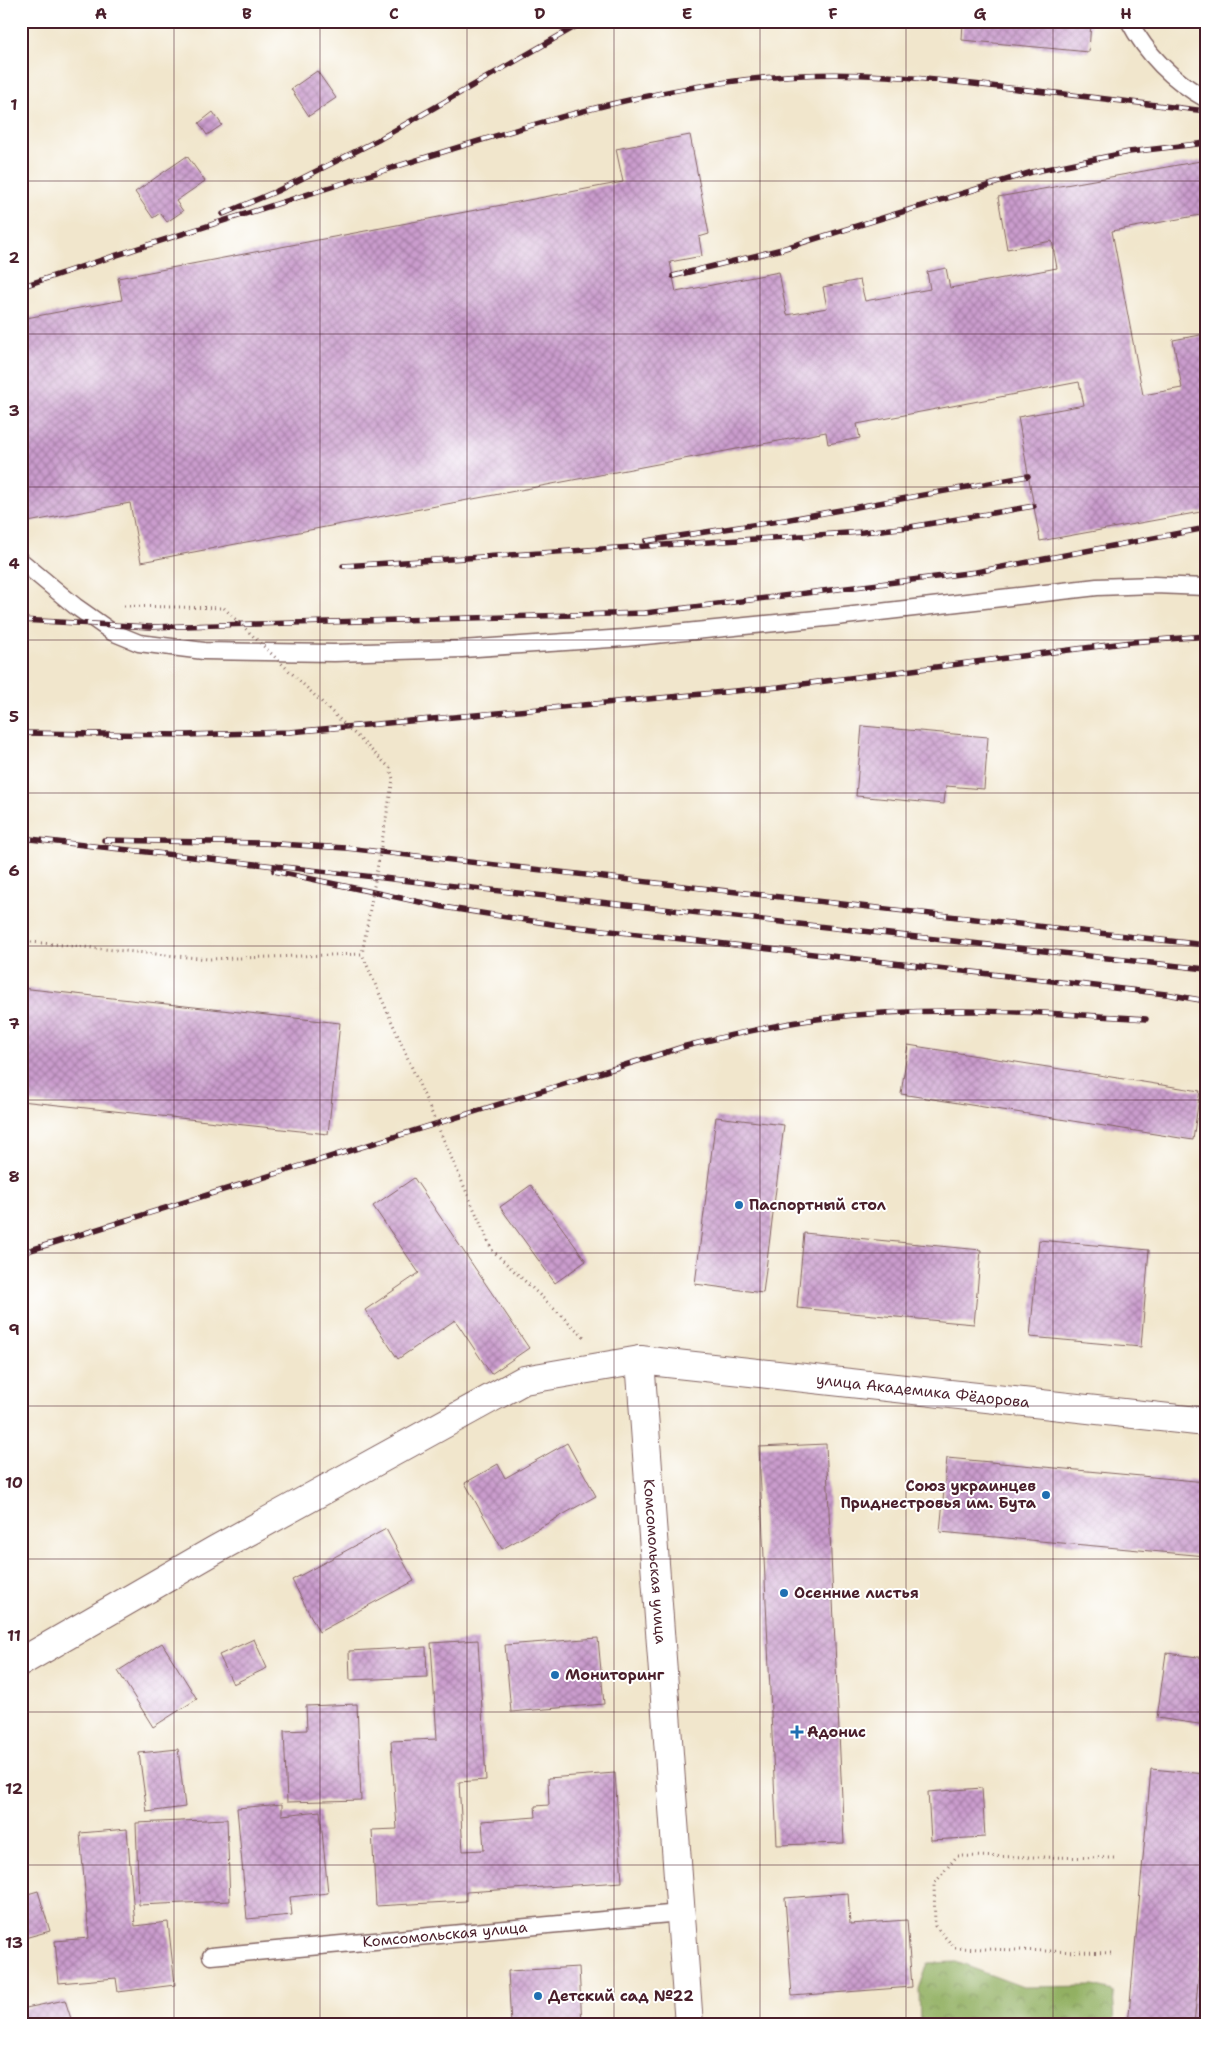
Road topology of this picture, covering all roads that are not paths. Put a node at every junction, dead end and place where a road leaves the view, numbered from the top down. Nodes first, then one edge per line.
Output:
1 (1128, 21) edge
2 (1206, 99) edge
3 (21, 561) edge
4 (1206, 587) edge
5 (640, 1360) junction
6 (1206, 1422) edge
7 (21, 1662) edge
8 (680, 1913) junction
9 (211, 1956) dead end
10 (689, 2025) edge

1 - 2 lane
3 - 4 lane
5 - 6 street, улица Академика Фёдорова
5 - 7 street, улица Академика Фёдорова
5 - 8 street, Комсомольская улица
8 - 9 lane, Комсомольская улица
8 - 10 street, Комсомольская улица

